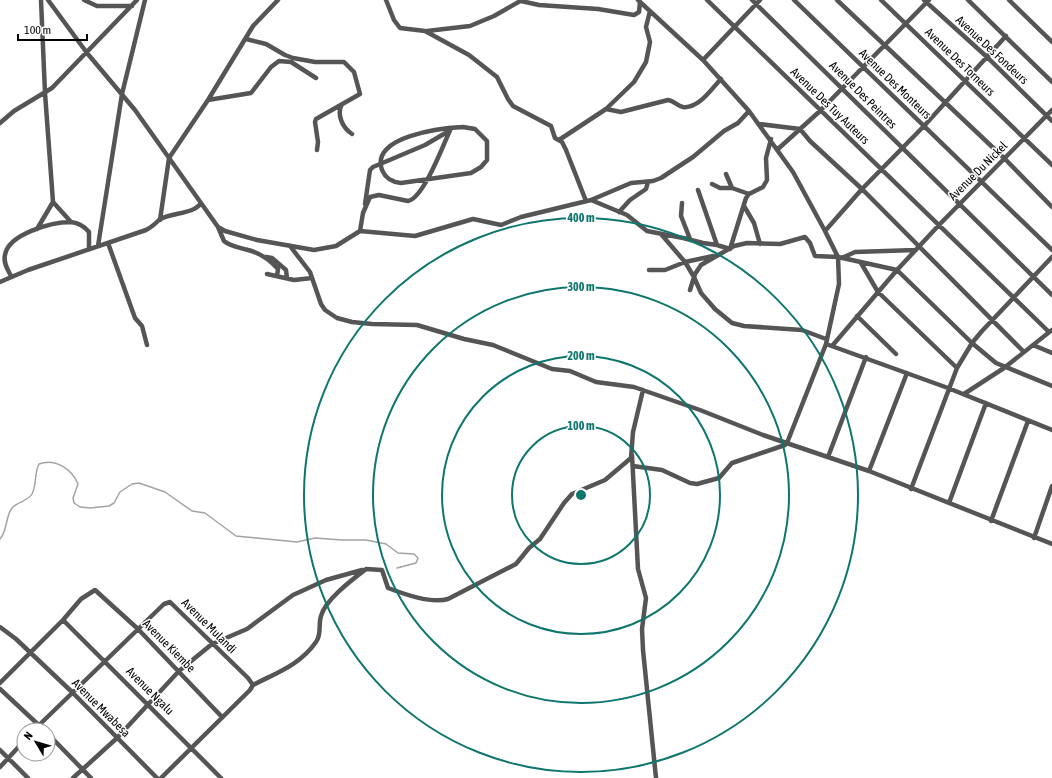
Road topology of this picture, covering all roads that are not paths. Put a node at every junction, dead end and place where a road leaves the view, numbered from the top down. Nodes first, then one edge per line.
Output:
1 (40, 0) edge
2 (48, 0) edge
3 (84, 0) edge
4 (137, 0) edge
5 (145, 0) edge
6 (278, 0) edge
7 (386, 0) edge
8 (521, 0) edge
9 (707, 0) edge
10 (794, 0) edge
11 (837, 0) edge
12 (881, 0) edge
13 (968, 0) edge
14 (1009, 0) edge
15 (639, 1) edge
16 (756, 1) edge
17 (926, 1) edge
18 (132, 6) junction
19 (650, 11) junction
20 (906, 24) junction
21 (735, 27) junction
22 (425, 31) junction
23 (1006, 36) junction
24 (246, 39) junction
25 (1052, 42) edge
26 (884, 45) junction
27 (87, 52) junction
28 (987, 57) junction
29 (703, 60) junction
30 (863, 67) junction
31 (316, 78) dead end
32 (721, 79) junction
33 (964, 81) junction
34 (1052, 82) edge
35 (843, 88) junction
36 (45, 93) junction
37 (122, 94) junction
38 (208, 100) junction
39 (945, 102) junction
40 (342, 104) junction
41 (606, 109) junction
42 (1052, 110) edge
43 (749, 111) junction
44 (820, 111) junction
45 (1047, 115) junction
46 (1052, 121) edge
47 (0, 123) edge
48 (759, 124) junction
49 (924, 126) junction
50 (451, 128) junction
51 (800, 129) junction
52 (352, 134) dead end
53 (1025, 138) junction
54 (771, 139) junction
55 (559, 140) junction
56 (902, 148) junction
57 (778, 149) junction
58 (317, 150) dead end
59 (169, 158) junction
60 (1005, 159) junction
61 (381, 164) junction
62 (1052, 165) edge
63 (881, 169) junction
64 (726, 174) dead end
65 (429, 179) junction
66 (648, 182) junction
67 (983, 182) junction
68 (712, 184) dead end
69 (732, 188) junction
70 (862, 189) junction
71 (698, 190) dead end
72 (749, 194) junction
73 (588, 201) junction
74 (53, 202) junction
75 (202, 203) junction
76 (682, 203) dead end
77 (960, 203) junction
78 (744, 206) junction
79 (365, 207) junction
80 (1052, 207) edge
81 (620, 212) junction
82 (160, 220) junction
83 (71, 222) junction
84 (939, 225) junction
85 (218, 227) junction
86 (37, 229) junction
87 (360, 231) junction
88 (825, 231) junction
89 (661, 234) junction
90 (690, 239) junction
91 (108, 243) junction
92 (760, 244) junction
93 (716, 245) junction
94 (98, 246) junction
95 (290, 246) junction
96 (89, 249) junction
97 (730, 249) junction
98 (918, 249) junction
99 (1052, 250) edge
100 (720, 254) junction
101 (264, 257) junction
102 (1052, 257) edge
103 (840, 258) junction
104 (685, 262) junction
105 (861, 263) junction
106 (649, 270) dead end
107 (897, 270) junction
108 (267, 274) dead end
109 (11, 276) junction
110 (277, 276) junction
111 (694, 277) junction
112 (287, 278) junction
113 (312, 278) junction
114 (1034, 278) junction
115 (0, 282) edge
116 (690, 290) dead end
117 (878, 292) junction
118 (1052, 295) edge
119 (1013, 299) junction
120 (857, 316) junction
121 (992, 321) junction
122 (1051, 331) edge
123 (826, 341) junction
124 (972, 343) junction
125 (148, 345) dead end
126 (1033, 345) junction
127 (832, 346) junction
128 (1024, 352) junction
129 (1052, 353) edge
130 (896, 354) dead end
131 (866, 357) junction
132 (957, 368) junction
133 (1004, 368) junction
134 (907, 373) junction
135 (1052, 386) edge
136 (948, 388) junction
137 (643, 390) junction
138 (964, 394) junction
139 (986, 403) junction
140 (1028, 420) junction
141 (1052, 430) edge
142 (787, 442) junction
143 (632, 455) junction
144 (828, 457) junction
145 (632, 466) junction
146 (869, 471) junction
147 (1052, 486) edge
148 (910, 489) junction
149 (949, 503) junction
150 (991, 521) junction
151 (1034, 538) junction
152 (1052, 544) edge
153 (366, 569) junction
154 (63, 620) junction
155 (0, 627) edge
156 (138, 629) junction
157 (212, 644) junction
158 (30, 653) junction
159 (105, 660) junction
160 (179, 671) junction
161 (0, 683) edge
162 (252, 685) junction
163 (0, 689) edge
164 (72, 692) junction
165 (148, 703) junction
166 (222, 717) junction
167 (35, 722) edge
168 (41, 722) edge
169 (117, 738) junction
170 (56, 742) edge
171 (191, 748) junction
172 (0, 750) edge
173 (16, 750) edge
174 (8, 758) junction
175 (0, 767) edge
176 (82, 769) junction
177 (28, 778) edge
178 (73, 778) edge
179 (91, 778) edge
180 (157, 778) edge
181 (161, 778) edge
182 (222, 778) edge
183 (656, 778) edge

1 - 36 street
2 - 27 street
3 - 18 street
4 - 18 street
5 - 37 street
6 - 24 street
7 - 22 street
8 - 15 street
8 - 22 street
9 - 21 street, Avenue Des Tuy Auteurs
10 - 30 street, Avenue Des Monteurs
11 - 26 street
12 - 20 street, Avenue Des Torneurs
13 - 23 street
14 - 25 street
15 - 19 street
16 - 21 street
16 - 35 street, Avenue Des Peintres
17 - 20 street
17 - 28 street, Avenue Des Fondeurs
18 - 27 street
19 - 29 street
19 - 41 street
20 - 26 street
20 - 33 street, Avenue Des Torneurs
21 - 29 street
21 - 44 street, Avenue Des Tuy Auteurs
22 - 55 street
23 - 28 street
23 - 34 street
24 - 38 street
24 - 40 street
26 - 30 street
26 - 39 street
27 - 36 street
27 - 37 street
28 - 33 street
28 - 45 street, Avenue Des Fondeurs
29 - 32 street
30 - 35 street
30 - 49 street, Avenue Des Monteurs
31 - 38 street
32 - 41 street
32 - 43 street
33 - 39 street
33 - 53 street, Avenue Des Torneurs
35 - 44 street
35 - 56 street, Avenue Des Peintres
36 - 47 street
36 - 74 street
37 - 59 street
37 - 94 street
38 - 59 street
39 - 49 street
39 - 60 street
40 - 52 street
40 - 58 street
41 - 55 street
42 - 45 street, Avenue Du Nickel
43 - 48 street
43 - 66 street
44 - 51 street
44 - 63 street, Avenue Des Tuy Auteurs
45 - 46 street, Avenue Des Fondeurs
45 - 53 street, Avenue Du Nickel
48 - 51 street
48 - 54 street
49 - 56 street
49 - 67 street, Avenue Des Monteurs
50 - 61 street
50 - 61 street
50 - 65 street
50 - 65 street
51 - 57 street
51 - 70 street
53 - 60 street, Avenue Du Nickel
53 - 62 street, Avenue Des Torneurs
54 - 57 street
54 - 72 street
55 - 73 street
56 - 63 street
56 - 77 street, Avenue Des Peintres
57 - 88 street
59 - 75 street
59 - 82 street
60 - 67 street, Avenue Du Nickel
60 - 80 street
61 - 65 street
61 - 79 street
63 - 70 street
63 - 84 street, Avenue Des Tuy Auteurs
64 - 69 street
65 - 79 street
66 - 73 street
66 - 81 street
67 - 77 street, Avenue Du Nickel
67 - 99 street, Avenue Des Monteurs
68 - 69 street
69 - 72 street
70 - 88 street
70 - 98 street
71 - 93 street
72 - 78 street
73 - 81 street
73 - 87 street
74 - 83 street
74 - 86 street
75 - 82 street
75 - 85 street
76 - 90 street
77 - 84 street, Avenue Du Nickel
77 - 114 street, Avenue Des Peintres
78 - 92 street
78 - 97 street
79 - 87 street
81 - 89 street
82 - 91 street
83 - 86 street
83 - 96 street
84 - 98 street, Avenue Du Nickel
84 - 119 street, Avenue Des Tuy Auteurs
85 - 95 street
85 - 101 street
86 - 109 street
87 - 95 street
88 - 103 street
89 - 90 street
89 - 104 street
90 - 93 street
91 - 94 street
91 - 125 street
92 - 97 street
92 - 103 street
93 - 97 street
94 - 96 street
95 - 113 street
96 - 109 street
97 - 100 street
98 - 103 street
98 - 107 street, Avenue Du Nickel
98 - 121 street
100 - 104 street
100 - 111 street
101 - 110 street
101 - 112 street
102 - 114 street
103 - 105 street
103 - 123 street
104 - 106 street
104 - 111 street
105 - 107 street
105 - 117 street
107 - 117 street, Avenue Du Nickel
107 - 124 street
108 - 110 street
109 - 115 street
110 - 112 street
111 - 116 street
111 - 123 street
112 - 113 street
113 - 137 street
114 - 118 street, Avenue Des Peintres
114 - 119 street
117 - 120 street, Avenue Du Nickel
117 - 132 street
119 - 121 street
119 - 122 street, Avenue Des Tuy Auteurs
120 - 127 street, Avenue Du Nickel
120 - 130 street
121 - 124 street
121 - 128 street
122 - 126 street
123 - 127 street
123 - 142 street
124 - 132 street
124 - 133 street
126 - 128 street
126 - 129 street
127 - 131 street
128 - 133 street
131 - 134 street
131 - 144 street
132 - 136 street
133 - 135 street
133 - 138 street
134 - 136 street
134 - 146 street
136 - 138 street
136 - 148 street
137 - 142 street
137 - 143 street
138 - 139 street
139 - 140 street
139 - 149 street
140 - 141 street
140 - 150 street
142 - 144 street
142 - 145 street
143 - 145 street
143 - 153 street
144 - 146 street
145 - 183 street
146 - 148 street
147 - 151 street
148 - 149 street
149 - 150 street
150 - 151 street
151 - 152 street
153 - 157 street
153 - 162 street
154 - 156 street, Avenue Kiembe
154 - 158 street
154 - 159 street, Avenue Ngalu
155 - 158 street, Avenue Mwabesa
156 - 157 street, Avenue Mulandi
156 - 159 street, Avenue Mulandi
156 - 160 street, Avenue Kiembe
157 - 160 street
157 - 162 street, Avenue Mulandi
158 - 161 street
158 - 164 street, Avenue Mwabesa
159 - 164 street, Avenue Mulandi
159 - 165 street, Avenue Ngalu
160 - 165 street
160 - 166 street, Avenue Kiembe
162 - 166 street
163 - 167 street
164 - 168 street, Avenue Mulandi
164 - 169 street, Avenue Mwabesa
165 - 169 street
165 - 171 street, Avenue Ngalu
166 - 171 street
169 - 176 street
169 - 180 street, Avenue Mwabesa
170 - 176 street
171 - 181 street
171 - 182 street, Avenue Ngalu
172 - 174 street
173 - 174 street
174 - 175 street
174 - 177 street
176 - 178 street
176 - 179 street

